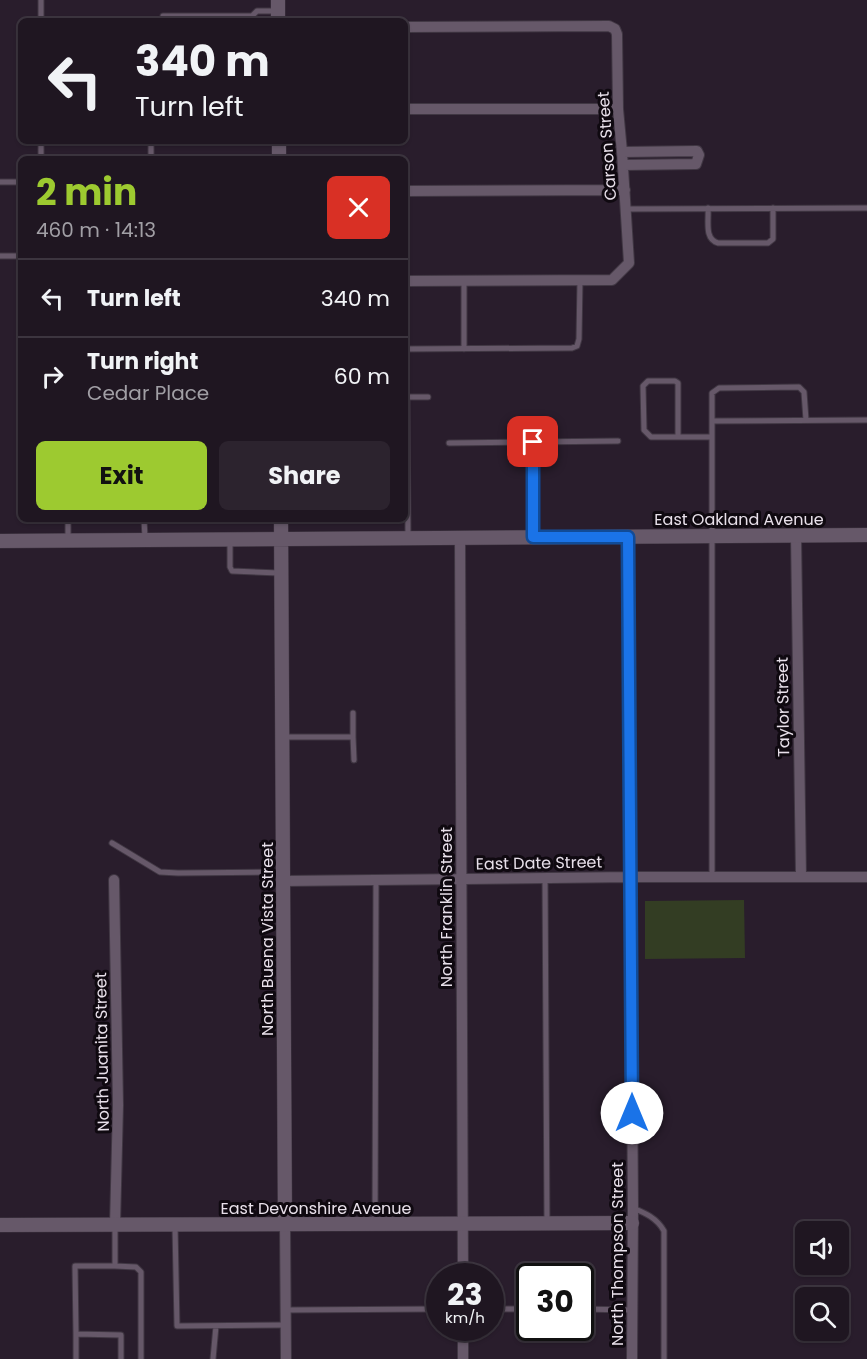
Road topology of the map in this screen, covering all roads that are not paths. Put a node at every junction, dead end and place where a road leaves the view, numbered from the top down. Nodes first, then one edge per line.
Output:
1 (41, 0) edge
2 (278, 11) edge
3 (163, 16) dead end
4 (41, 18) edge
5 (252, 18) edge
6 (408, 27) edge
7 (408, 109) edge
8 (618, 109) junction
9 (622, 152) junction
10 (623, 165) junction
11 (0, 182) edge
12 (18, 182) edge
13 (625, 190) junction
14 (408, 191) edge
15 (708, 208) junction
16 (773, 208) junction
17 (867, 208) edge
18 (627, 209) junction
19 (0, 256) edge
20 (18, 256) edge
21 (580, 280) junction
22 (408, 281) edge
23 (464, 281) junction
24 (408, 349) edge
25 (464, 349) junction
26 (408, 398) edge
27 (428, 398) dead end
28 (806, 420) junction
29 (867, 420) edge
30 (712, 421) junction
31 (533, 436) junction
32 (678, 437) junction
33 (712, 437) junction
34 (618, 441) dead end
35 (449, 443) dead end
36 (68, 522) edge
37 (144, 522) edge
38 (281, 522) edge
39 (408, 522) edge
40 (867, 535) edge
41 (712, 536) junction
42 (796, 536) junction
43 (533, 537) junction
44 (628, 537) junction
45 (408, 538) junction
46 (460, 538) junction
47 (230, 539) junction
48 (281, 539) junction
49 (68, 540) junction
50 (145, 540) junction
51 (0, 541) edge
52 (282, 573) junction
53 (352, 713) dead end
54 (283, 737) junction
55 (353, 737) junction
56 (354, 760) dead end
57 (111, 843) dead end
58 (283, 876) junction
59 (630, 877) junction
60 (712, 877) junction
61 (801, 877) junction
62 (867, 877) edge
63 (545, 878) junction
64 (114, 880) dead end
65 (376, 880) junction
66 (460, 880) junction
67 (633, 1208) junction
68 (547, 1223) junction
69 (632, 1223) junction
70 (175, 1224) junction
71 (285, 1224) junction
72 (375, 1224) junction
73 (463, 1224) junction
74 (0, 1225) edge
75 (116, 1225) junction
76 (463, 1263) edge
77 (114, 1266) junction
78 (426, 1309) edge
79 (286, 1310) junction
80 (594, 1310) edge
81 (632, 1310) junction
82 (286, 1324) junction
83 (216, 1326) junction
84 (76, 1334) junction
85 (463, 1341) edge
86 (76, 1359) edge
87 (121, 1359) edge
88 (141, 1359) edge
89 (213, 1359) edge
90 (286, 1359) edge
91 (463, 1359) edge
92 (632, 1359) edge
93 (664, 1359) edge

1 - 4 lane
2 - 5 lane
3 - 5 lane
6 - 8 street, Carson Street
7 - 8 street
8 - 9 street, Carson Street
9 - 10 street, Carson Street
9 - 10 street
10 - 13 street, Carson Street
11 - 12 lane
13 - 14 street
13 - 18 street, Carson Street
15 - 16 lane
15 - 16 lane
15 - 18 lane
16 - 17 lane
18 - 21 street, Carson Street
19 - 20 lane
21 - 23 street
21 - 25 lane
22 - 23 street
23 - 25 lane
24 - 25 lane
26 - 27 lane
28 - 29 lane
28 - 30 lane
28 - 30 lane
30 - 33 lane
31 - 34 lane
31 - 35 lane
31 - 43 street
32 - 32 lane
32 - 33 lane
33 - 41 lane
36 - 49 lane
37 - 50 lane
38 - 48 street, North Buena Vista Street
39 - 45 lane
40 - 42 street, East Oakland Avenue
41 - 42 street, East Oakland Avenue
41 - 44 street, East Oakland Avenue
41 - 60 lane
42 - 61 street, Taylor Street
43 - 44 street, East Oakland Avenue
43 - 46 street, East Oakland Avenue
44 - 59 street, North Thompson Street
45 - 46 street, East Oakland Avenue
45 - 48 street, East Oakland Avenue
46 - 66 street, North Franklin Street
47 - 48 street, East Oakland Avenue
47 - 50 street, East Oakland Avenue
47 - 52 lane
48 - 52 street, North Buena Vista Street
49 - 50 street, East Oakland Avenue
49 - 51 street, East Oakland Avenue
52 - 54 street, North Buena Vista Street
53 - 55 lane
54 - 55 lane
54 - 58 street, North Buena Vista Street
55 - 56 lane
57 - 58 lane
58 - 65 street, East Date Street
58 - 71 street, North Buena Vista Street
59 - 60 street, East Date Street
59 - 63 street, East Date Street
59 - 67 street, North Thompson Street
60 - 61 street, East Date Street
61 - 62 street, East Date Street
63 - 66 street, East Date Street
63 - 68 lane
64 - 75 street, North Juanita Street
65 - 66 street, East Date Street
65 - 72 lane
66 - 73 street, North Franklin Street
67 - 69 street, North Thompson Street
67 - 93 lane
68 - 69 street, East Devonshire Avenue
68 - 73 street, East Devonshire Avenue
69 - 81 street, North Thompson Street
70 - 71 street, East Devonshire Avenue
70 - 75 street, East Devonshire Avenue
70 - 83 lane
71 - 72 street, East Devonshire Avenue
71 - 79 street, North Buena Vista Street
72 - 73 street, East Devonshire Avenue
73 - 76 street, North Franklin Street
74 - 75 street, East Devonshire Avenue
75 - 77 lane
77 - 84 lane
77 - 88 lane
78 - 79 lane
79 - 82 street, North Buena Vista Street
80 - 81 lane
81 - 92 street, North Thompson Street
82 - 83 lane
82 - 90 street, North Buena Vista Street
83 - 89 lane
84 - 86 lane
84 - 87 lane
85 - 91 street

